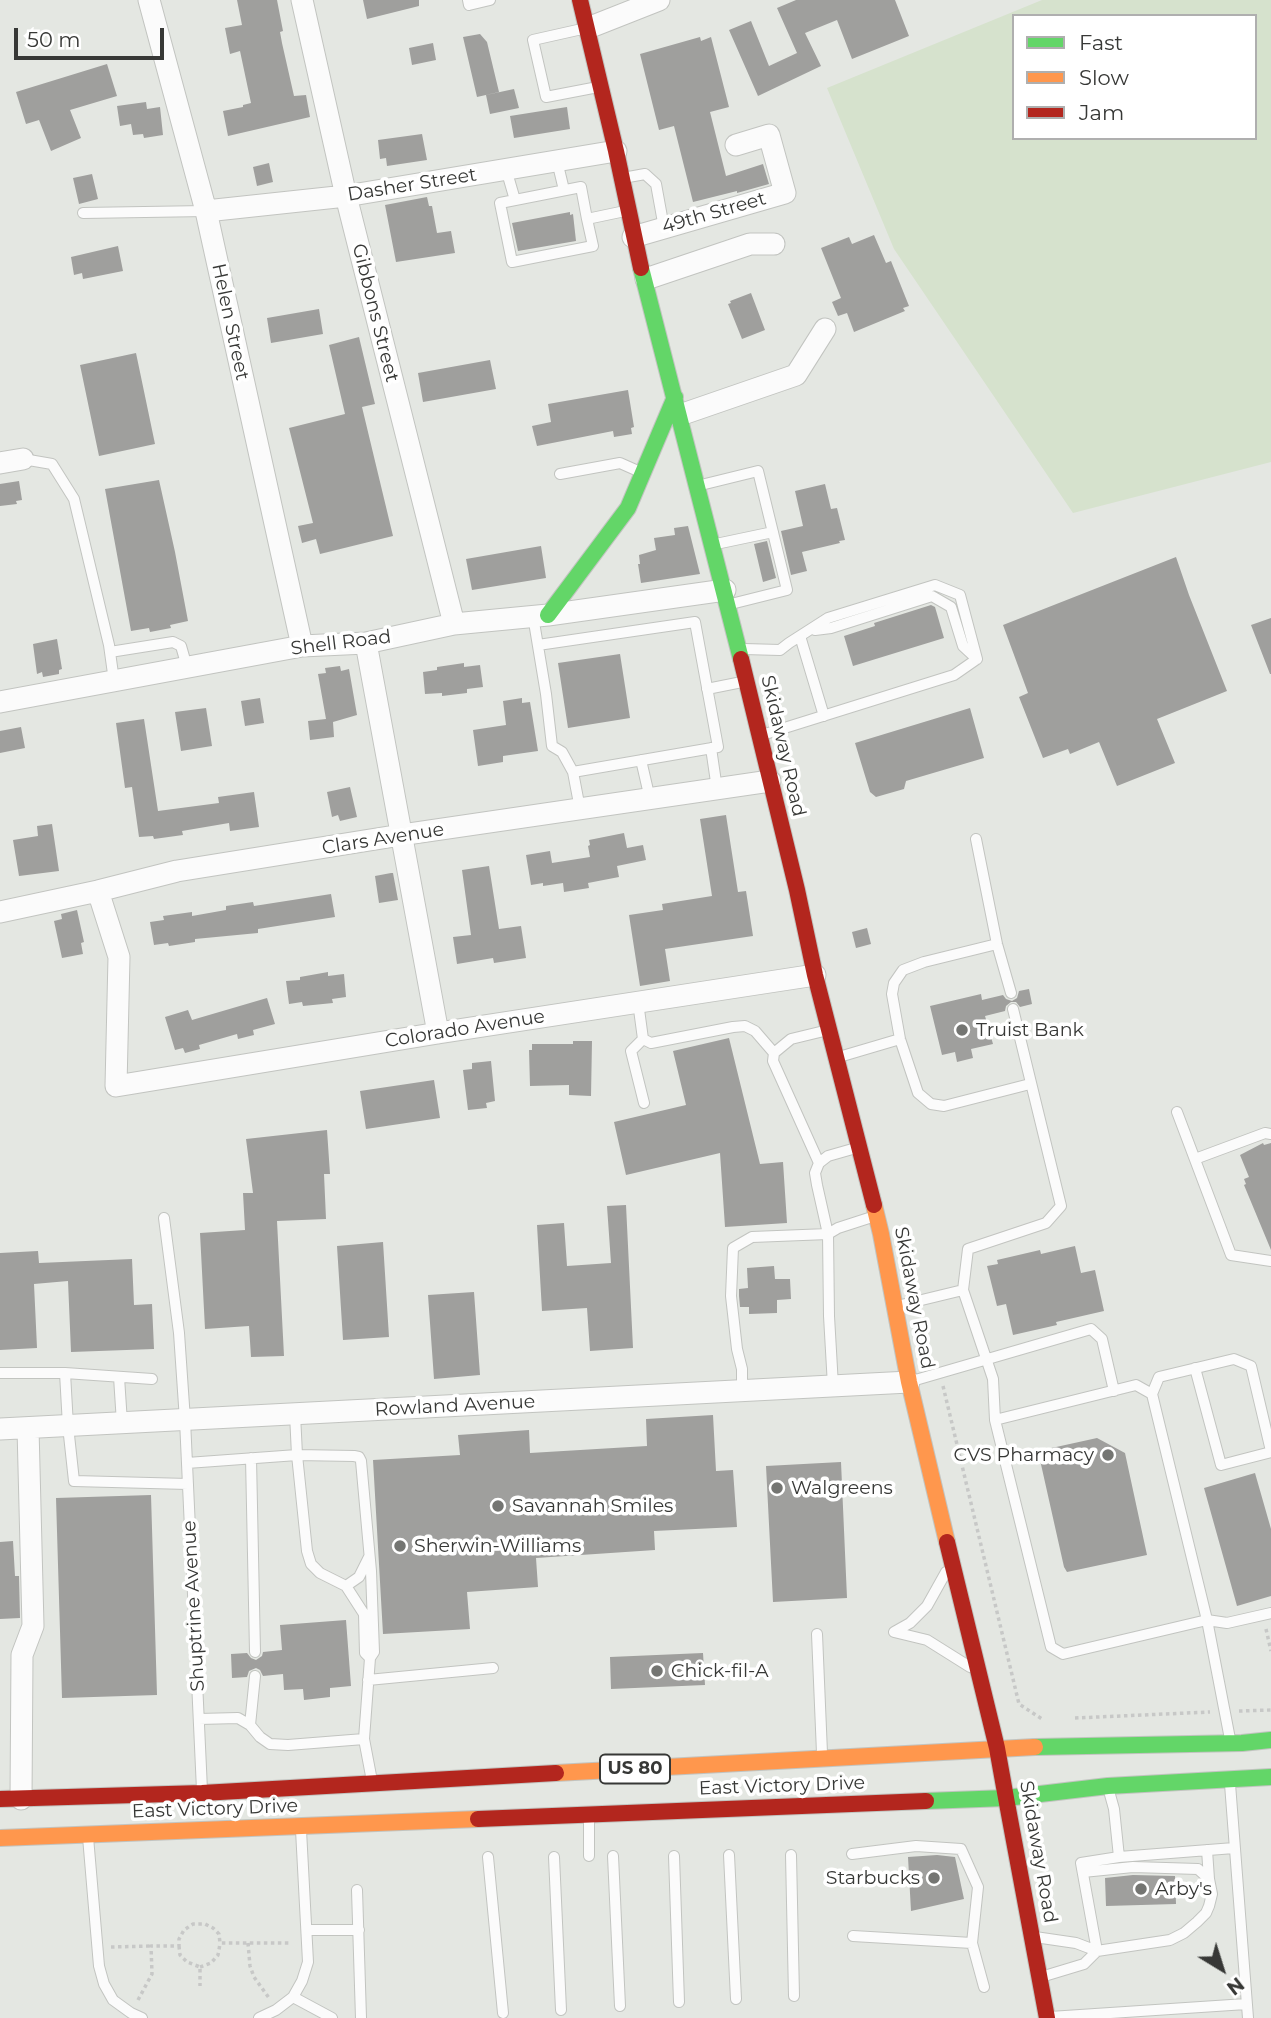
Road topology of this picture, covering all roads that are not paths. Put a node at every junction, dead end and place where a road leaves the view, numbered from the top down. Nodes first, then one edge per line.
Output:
1 (149, 0) edge
2 (302, 0) edge
3 (468, 0) edge
4 (491, 0) edge
5 (580, 0) edge
6 (659, 0) edge
7 (588, 28) junction
8 (601, 86) junction
9 (736, 145) dead end
10 (617, 151) junction
11 (556, 161) junction
12 (506, 169) junction
13 (622, 178) junction
14 (564, 190) junction
15 (346, 196) junction
16 (515, 200) junction
17 (628, 210) junction
18 (206, 211) junction
19 (83, 213) dead end
20 (587, 219) junction
21 (664, 228) junction
22 (634, 237) junction
23 (774, 244) dead end
24 (646, 279) junction
25 (825, 329) dead end
26 (678, 406) junction
27 (23, 459) joint
28 (0, 463) edge
29 (643, 473) junction
30 (560, 474) dead end
31 (698, 485) junction
32 (773, 532) junction
33 (713, 545) junction
34 (727, 597) junction
35 (541, 616) junction
36 (454, 624) junction
37 (800, 636) junction
38 (366, 643) junction
39 (538, 645) junction
40 (302, 646) junction
41 (738, 649) junction
42 (110, 652) junction
43 (187, 667) junction
44 (114, 681) junction
45 (746, 681) junction
46 (707, 689) junction
47 (0, 702) edge
48 (824, 716) junction
49 (759, 736) junction
50 (711, 748) junction
51 (641, 760) junction
52 (573, 772) junction
53 (769, 781) junction
54 (717, 789) junction
55 (650, 799) junction
56 (580, 809) junction
57 (401, 835) junction
58 (976, 839) dead end
59 (98, 891) junction
60 (0, 912) edge
61 (997, 944) junction
62 (815, 975) junction
63 (1010, 993) dead end
64 (638, 1002) junction
65 (1013, 1009) dead end
66 (829, 1030) junction
67 (438, 1033) junction
68 (643, 1039) junction
69 (900, 1039) junction
70 (774, 1052) junction
71 (835, 1058) junction
72 (1030, 1084) junction
73 (644, 1103) dead end
74 (1177, 1112) dead end
75 (1271, 1134) edge
76 (858, 1148) junction
77 (1195, 1159) junction
78 (819, 1163) junction
79 (876, 1216) junction
80 (164, 1218) dead end
81 (828, 1234) junction
82 (1271, 1261) edge
83 (963, 1290) junction
84 (895, 1307) junction
85 (986, 1358) junction
86 (1195, 1368) junction
87 (0, 1373) edge
88 (65, 1373) junction
89 (119, 1377) junction
90 (152, 1379) dead end
91 (909, 1382) junction
92 (833, 1386) junction
93 (742, 1391) junction
94 (1114, 1391) junction
95 (1152, 1394) junction
96 (295, 1414) junction
97 (186, 1420) junction
98 (995, 1420) junction
99 (122, 1423) junction
100 (68, 1426) junction
101 (28, 1428) junction
102 (0, 1429) edge
103 (1271, 1452) edge
104 (298, 1455) junction
105 (251, 1458) junction
106 (187, 1463) junction
107 (188, 1484) junction
108 (369, 1557) junction
109 (952, 1560) junction
110 (346, 1586) junction
111 (1271, 1613) edge
112 (1208, 1620) junction
113 (817, 1634) dead end
114 (255, 1652) dead end
115 (370, 1658) junction
116 (493, 1668) dead end
117 (979, 1673) junction
118 (255, 1676) dead end
119 (368, 1680) junction
120 (199, 1719) junction
121 (250, 1725) junction
122 (364, 1738) junction
123 (1271, 1740) edge
124 (1231, 1743) junction
125 (997, 1748) junction
126 (822, 1758) junction
127 (1271, 1777) edge
128 (1229, 1781) junction
129 (372, 1783) junction
130 (1108, 1786) junction
131 (1271, 1792) edge
132 (202, 1793) junction
133 (1006, 1798) junction
134 (11, 1799) edge
135 (589, 1815) junction
136 (301, 1826) junction
137 (87, 1834) junction
138 (0, 1838) edge
139 (1234, 1848) junction
140 (1207, 1850) junction
141 (852, 1854) dead end
142 (729, 1855) dead end
143 (791, 1855) dead end
144 (589, 1856) dead end
145 (612, 1856) dead end
146 (674, 1856) dead end
147 (488, 1857) dead end
148 (554, 1857) dead end
149 (1119, 1857) junction
150 (1083, 1872) junction
151 (1209, 1879) junction
152 (357, 1890) dead end
153 (307, 1930) junction
154 (359, 1930) junction
155 (853, 1936) dead end
156 (1032, 1936) junction
157 (972, 1943) junction
158 (1097, 1951) junction
159 (1039, 1977) junction
160 (984, 1987) dead end
161 (794, 1996) dead end
162 (293, 1997) junction
163 (736, 1999) dead end
164 (678, 2003) dead end
165 (1246, 2004) junction
166 (620, 2006) dead end
167 (561, 2010) dead end
168 (503, 2013) dead end
169 (136, 2015) edge
170 (1047, 2017) edge
171 (259, 2018) edge
172 (332, 2018) edge
173 (361, 2018) edge
174 (1248, 2018) edge

1 - 18 street, Helen Street
2 - 15 street, Gibbons Street
3 - 4 lane
5 - 7 main road, Skidaway Road
6 - 7 street
7 - 8 main road, Skidaway Road
7 - 8 lane
8 - 10 main road, Skidaway Road
9 - 21 street, 49th Street
10 - 11 street, Dasher Street
10 - 13 main road, Skidaway Road
11 - 12 street, Dasher Street
11 - 14 lane
12 - 15 street, Dasher Street
12 - 16 lane
13 - 17 main road, Skidaway Road
13 - 21 lane
14 - 16 lane
14 - 20 lane
15 - 18 street, Dasher Street
15 - 36 street, Gibbons Street
16 - 20 lane
17 - 20 lane
17 - 22 main road, Skidaway Road
18 - 19 lane
18 - 40 street, Helen Street
21 - 22 street, 49th Street
22 - 24 main road, Skidaway Road
23 - 24 street
24 - 26 main road, Skidaway Road
25 - 26 street
26 - 29 main road
26 - 31 main road, Skidaway Road
27 - 28 street
27 - 42 lane
29 - 30 lane
29 - 35 main road
31 - 32 lane
31 - 33 main road, Skidaway Road
32 - 33 lane
32 - 34 lane
33 - 34 main road, Skidaway Road
34 - 35 street, Shell Road
34 - 41 main road, Skidaway Road
35 - 36 street, Shell Road
35 - 39 lane
36 - 38 street, Shell Road
37 - 41 lane
37 - 48 lane
37 - 48 lane
38 - 40 street, Shell Road
38 - 57 street
39 - 46 lane
39 - 52 lane
40 - 43 street, Shell Road
41 - 45 main road, Skidaway Road
42 - 43 lane
42 - 44 lane
43 - 44 street, Shell Road
44 - 47 street, Shell Road
45 - 46 lane
45 - 49 main road, Skidaway Road
46 - 50 lane
48 - 49 lane
49 - 53 main road, Skidaway Road
50 - 51 lane
50 - 54 lane
51 - 52 lane
51 - 55 lane
52 - 56 lane
53 - 54 street, Clars Avenue
53 - 62 main road, Skidaway Road
54 - 55 street, Clars Avenue
55 - 56 street, Clars Avenue
56 - 57 street, Clars Avenue
57 - 59 street, Clars Avenue
57 - 67 street
58 - 61 lane
59 - 60 street, Clars Avenue
59 - 67 street, Colorado Avenue
61 - 63 lane
61 - 69 lane
62 - 64 street, Colorado Avenue
62 - 66 main road, Skidaway Road
64 - 67 street, Colorado Avenue
64 - 68 lane
65 - 72 lane
66 - 70 lane
66 - 71 main road, Skidaway Road
68 - 70 lane
68 - 73 lane
69 - 71 lane
69 - 72 lane
70 - 78 lane
71 - 76 main road, Skidaway Road
72 - 83 lane
74 - 77 lane
75 - 77 lane
76 - 78 lane
76 - 79 main road, Skidaway Road
77 - 82 lane
78 - 81 lane
79 - 81 lane
79 - 84 main road, Skidaway Road
80 - 97 lane, Shuptrine Avenue
81 - 92 lane
81 - 93 lane
83 - 84 lane
83 - 85 lane
84 - 91 main road, Skidaway Road
85 - 91 lane
85 - 94 lane
85 - 98 lane
86 - 95 lane
86 - 103 lane
86 - 103 lane
87 - 88 lane
88 - 89 lane
88 - 100 lane
89 - 90 lane
89 - 99 lane
91 - 92 street, Rowland Avenue
91 - 109 main road, Skidaway Road
92 - 93 street, Rowland Avenue
93 - 96 street, Rowland Avenue
94 - 95 lane
94 - 98 lane
95 - 112 lane
96 - 97 street, Rowland Avenue
96 - 104 lane
97 - 99 street, Rowland Avenue
97 - 106 lane, Shuptrine Avenue
98 - 112 lane
99 - 100 street, Rowland Avenue
100 - 101 street, Rowland Avenue
100 - 107 lane
101 - 102 street, Rowland Avenue
101 - 134 street
104 - 105 lane
104 - 108 lane
104 - 110 lane
105 - 106 lane
105 - 114 lane
106 - 107 lane, Shuptrine Avenue
107 - 120 lane, Shuptrine Avenue
108 - 110 lane
108 - 115 lane
109 - 117 main road, Skidaway Road
109 - 117 lane
110 - 115 lane
111 - 112 lane
112 - 124 lane
113 - 126 lane
115 - 119 lane
116 - 119 lane
117 - 125 main road, Skidaway Road
118 - 121 lane
119 - 122 lane
120 - 121 lane
120 - 132 lane, Shuptrine Avenue
121 - 122 lane
122 - 129 lane
123 - 124 main road, East Victory Drive / US 80
124 - 125 main road, East Victory Drive / US 80
125 - 126 main road, East Victory Drive / US 80
125 - 133 main road, Skidaway Road
126 - 129 main road, East Victory Drive / US 80
127 - 128 main road, East Victory Drive / US 80
127 - 131 lane
128 - 130 main road, East Victory Drive / US 80
128 - 139 lane
129 - 132 main road, East Victory Drive / US 80
130 - 133 main road, East Victory Drive / US 80
130 - 149 lane
132 - 134 main road, East Victory Drive / US 80
133 - 135 main road, East Victory Drive / US 80
133 - 156 main road, Skidaway Road
135 - 136 main road, East Victory Drive / US 80
135 - 144 lane
136 - 137 main road, East Victory Drive / US 80
136 - 153 lane
137 - 138 main road, East Victory Drive / US 80
137 - 169 lane
139 - 140 lane
139 - 165 lane
140 - 149 lane
140 - 151 lane
141 - 157 lane
142 - 163 lane
143 - 161 lane
145 - 166 lane
146 - 164 lane
147 - 168 lane
148 - 167 lane
149 - 150 lane
150 - 151 lane
150 - 158 lane
151 - 158 lane
152 - 154 lane
153 - 154 lane
153 - 162 lane
154 - 173 lane
155 - 157 lane
156 - 158 lane
156 - 159 main road, Skidaway Road
157 - 160 lane
158 - 159 lane
159 - 170 main road, Skidaway Road
162 - 171 lane
162 - 172 lane
165 - 170 lane
165 - 174 lane

